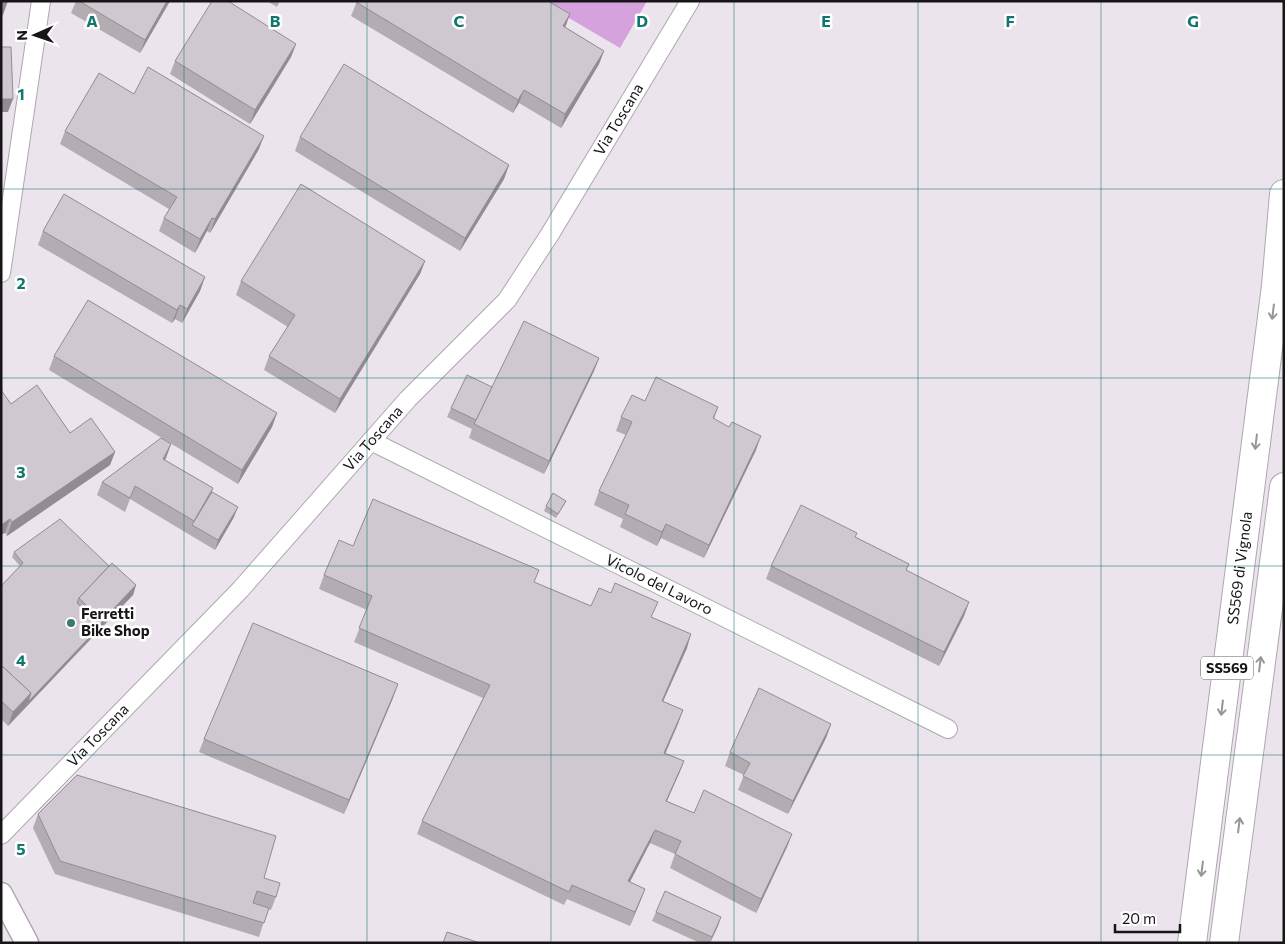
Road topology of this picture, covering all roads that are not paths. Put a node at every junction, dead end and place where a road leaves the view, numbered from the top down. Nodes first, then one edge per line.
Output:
1 (41, 1) edge
2 (690, 1) edge
3 (1284, 194) edge
4 (1, 274) edge
5 (371, 441) junction
6 (1284, 487) edge
7 (948, 729) dead end
8 (1, 835) edge
9 (1, 894) edge
10 (27, 943) edge
11 (1192, 943) edge
12 (1224, 943) edge

1 - 4 street
2 - 5 street, Via Toscana
3 -> 11 highway, SS569 di Vignola / SS569
5 - 7 street, Vicolo del Lavoro
5 - 8 street, Via Toscana
12 -> 6 highway, SS569
9 - 10 street

